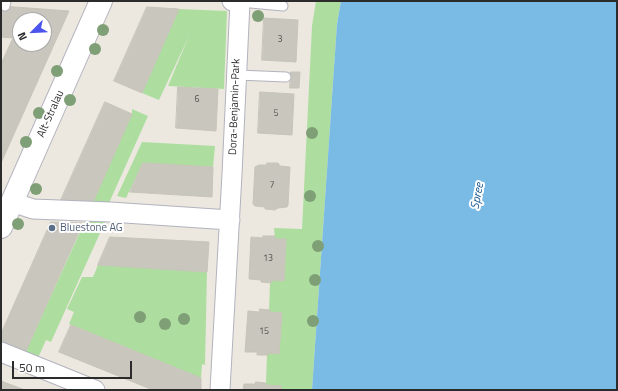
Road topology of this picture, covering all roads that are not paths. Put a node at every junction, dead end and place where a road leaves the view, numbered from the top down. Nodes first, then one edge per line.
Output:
1 (101, 1) edge
2 (236, 1) edge
3 (283, 6) dead end
4 (237, 75) junction
5 (286, 77) dead end
6 (5, 217) edge
7 (230, 220) junction
8 (1, 352) edge
9 (96, 390) edge
10 (220, 390) edge

1 - 6 street, Alt-Stralau
2 - 3 lane
2 - 4 street, Dora-Benjamin-Park
4 - 5 lane
4 - 7 street, Dora-Benjamin-Park
6 - 7 street
7 - 10 street, Dora-Benjamin-Park
8 - 9 street

